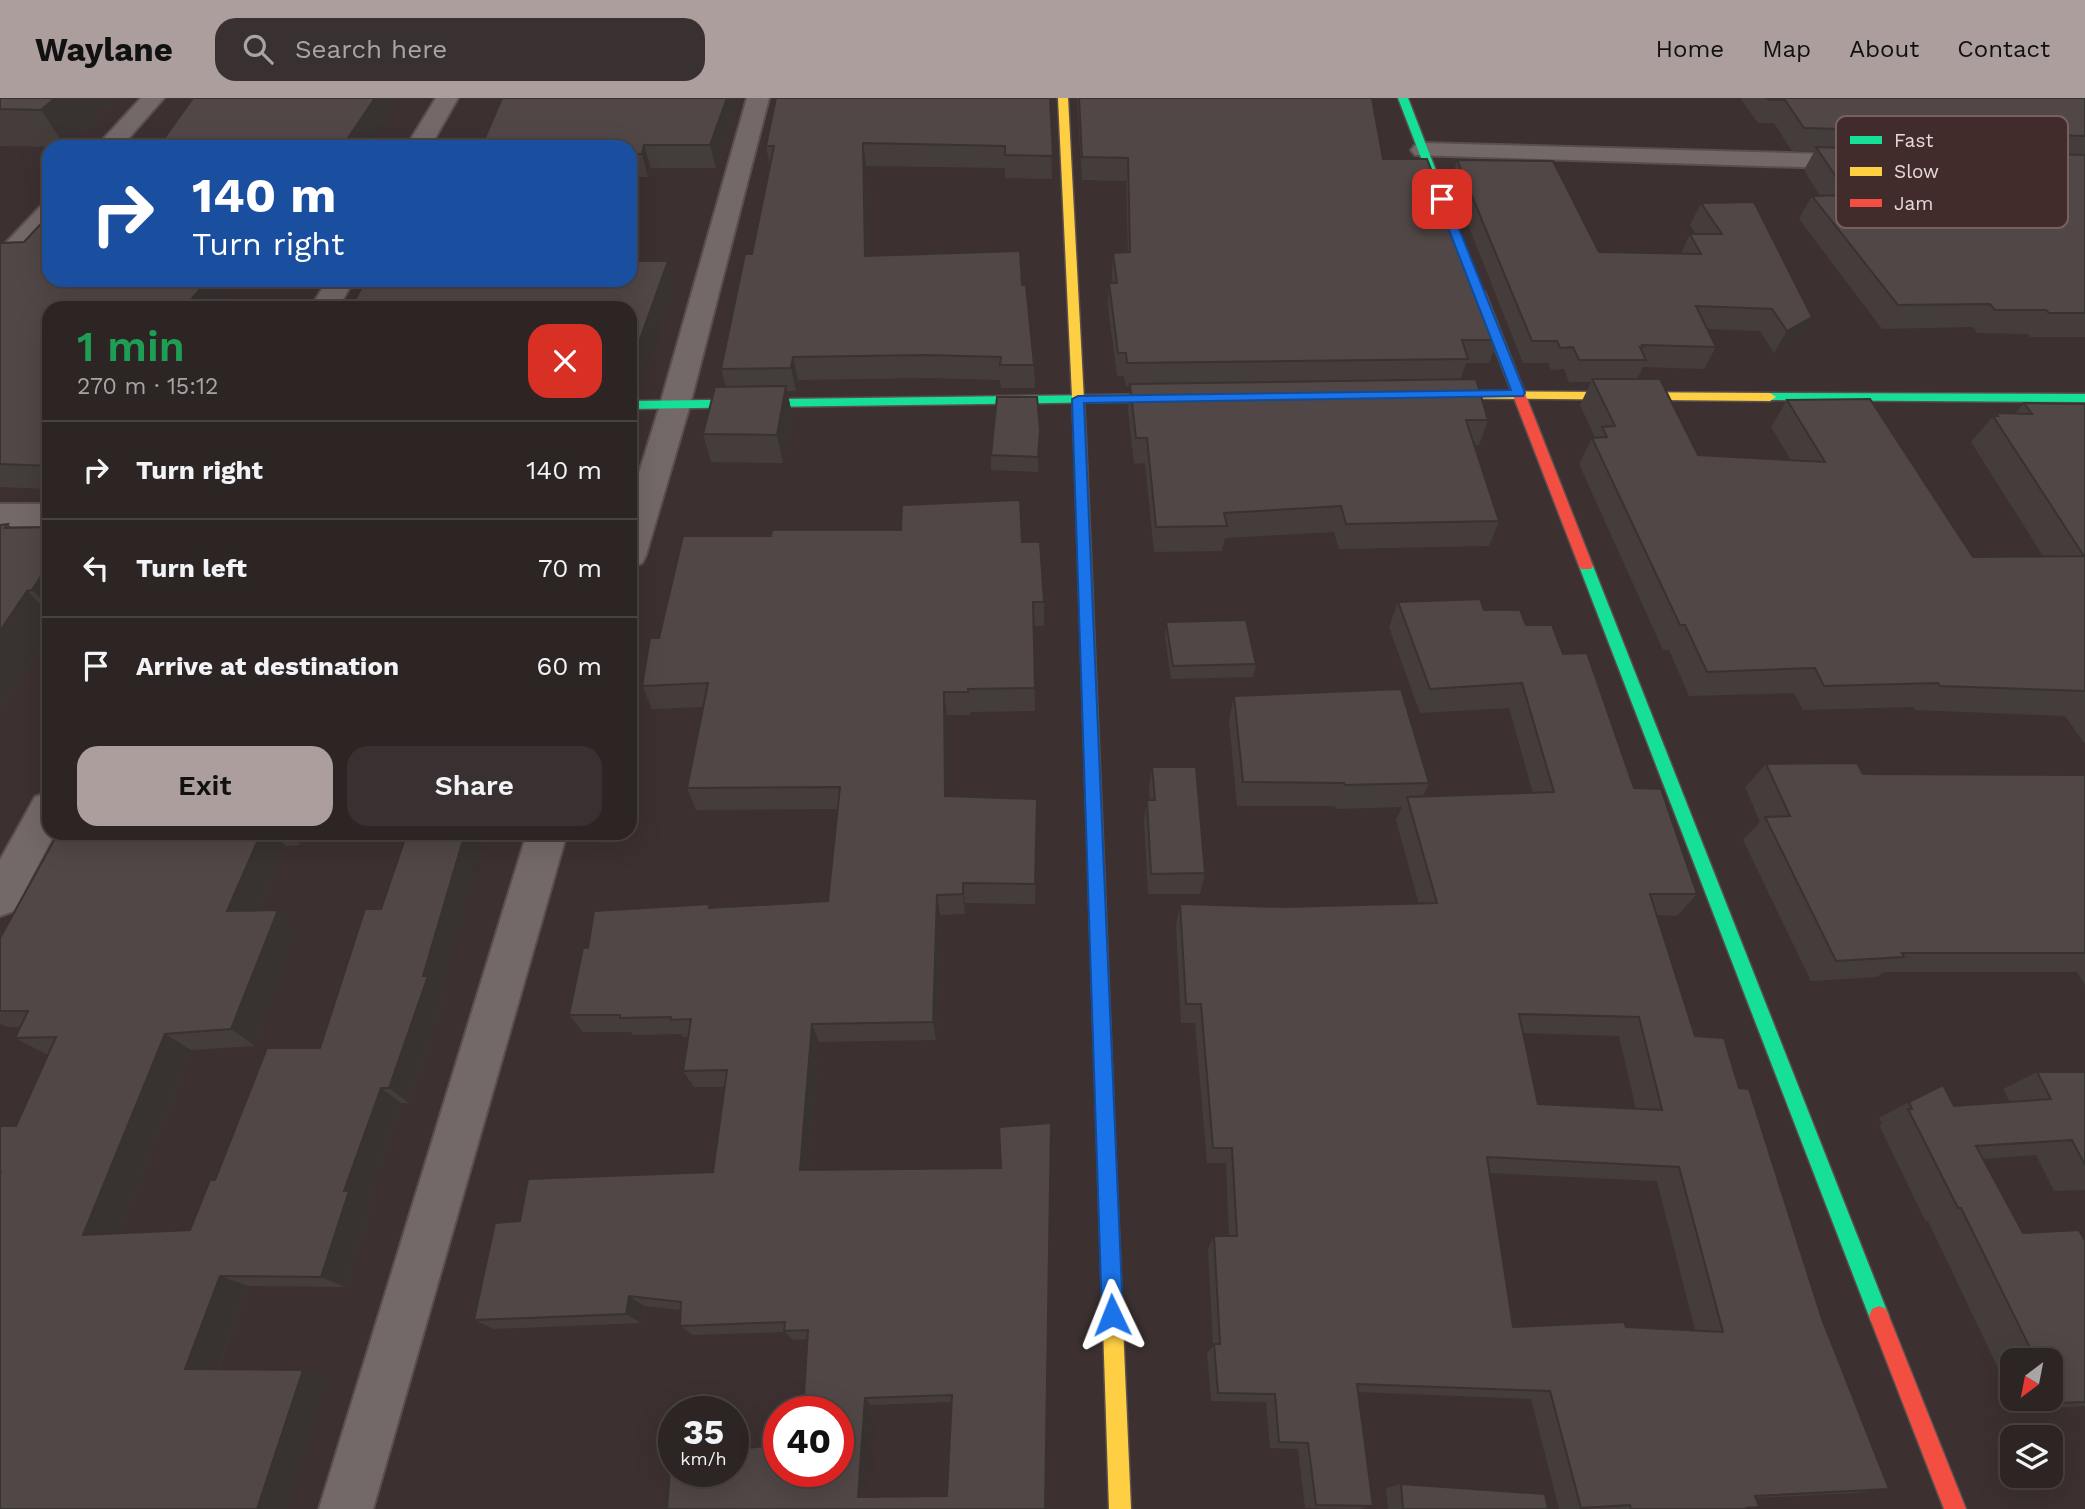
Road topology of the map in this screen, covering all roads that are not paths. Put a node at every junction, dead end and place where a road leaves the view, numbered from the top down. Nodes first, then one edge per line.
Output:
1 (153, 98) edge
2 (447, 98) edge
3 (758, 98) edge
4 (1063, 98) edge
5 (1403, 98) edge
6 (114, 140) edge
7 (422, 140) edge
8 (1423, 150) junction
9 (1836, 162) edge
10 (42, 219) edge
11 (1453, 227) edge
12 (6, 253) edge
13 (1473, 278) edge
14 (1518, 393) junction
15 (1408, 395) edge
16 (1202, 398) edge
17 (2085, 398) edge
18 (1078, 399) junction
19 (637, 405) edge
20 (675, 405) junction
21 (0, 515) edge
22 (42, 515) edge
23 (637, 532) edge
24 (42, 821) edge
25 (545, 840) edge
26 (0, 898) edge
27 (346, 1509) edge
28 (1120, 1509) edge
29 (1955, 1509) edge

1 - 6 street
2 - 7 street
3 - 20 street
4 - 18 street
5 - 8 street
8 - 9 street
8 - 11 street
10 - 12 street
13 - 14 street
14 - 15 street
14 - 17 street
14 - 29 street
16 - 18 street
18 - 20 street
18 - 28 street
19 - 20 street
20 - 23 street
21 - 22 street
24 - 26 street
25 - 27 street

